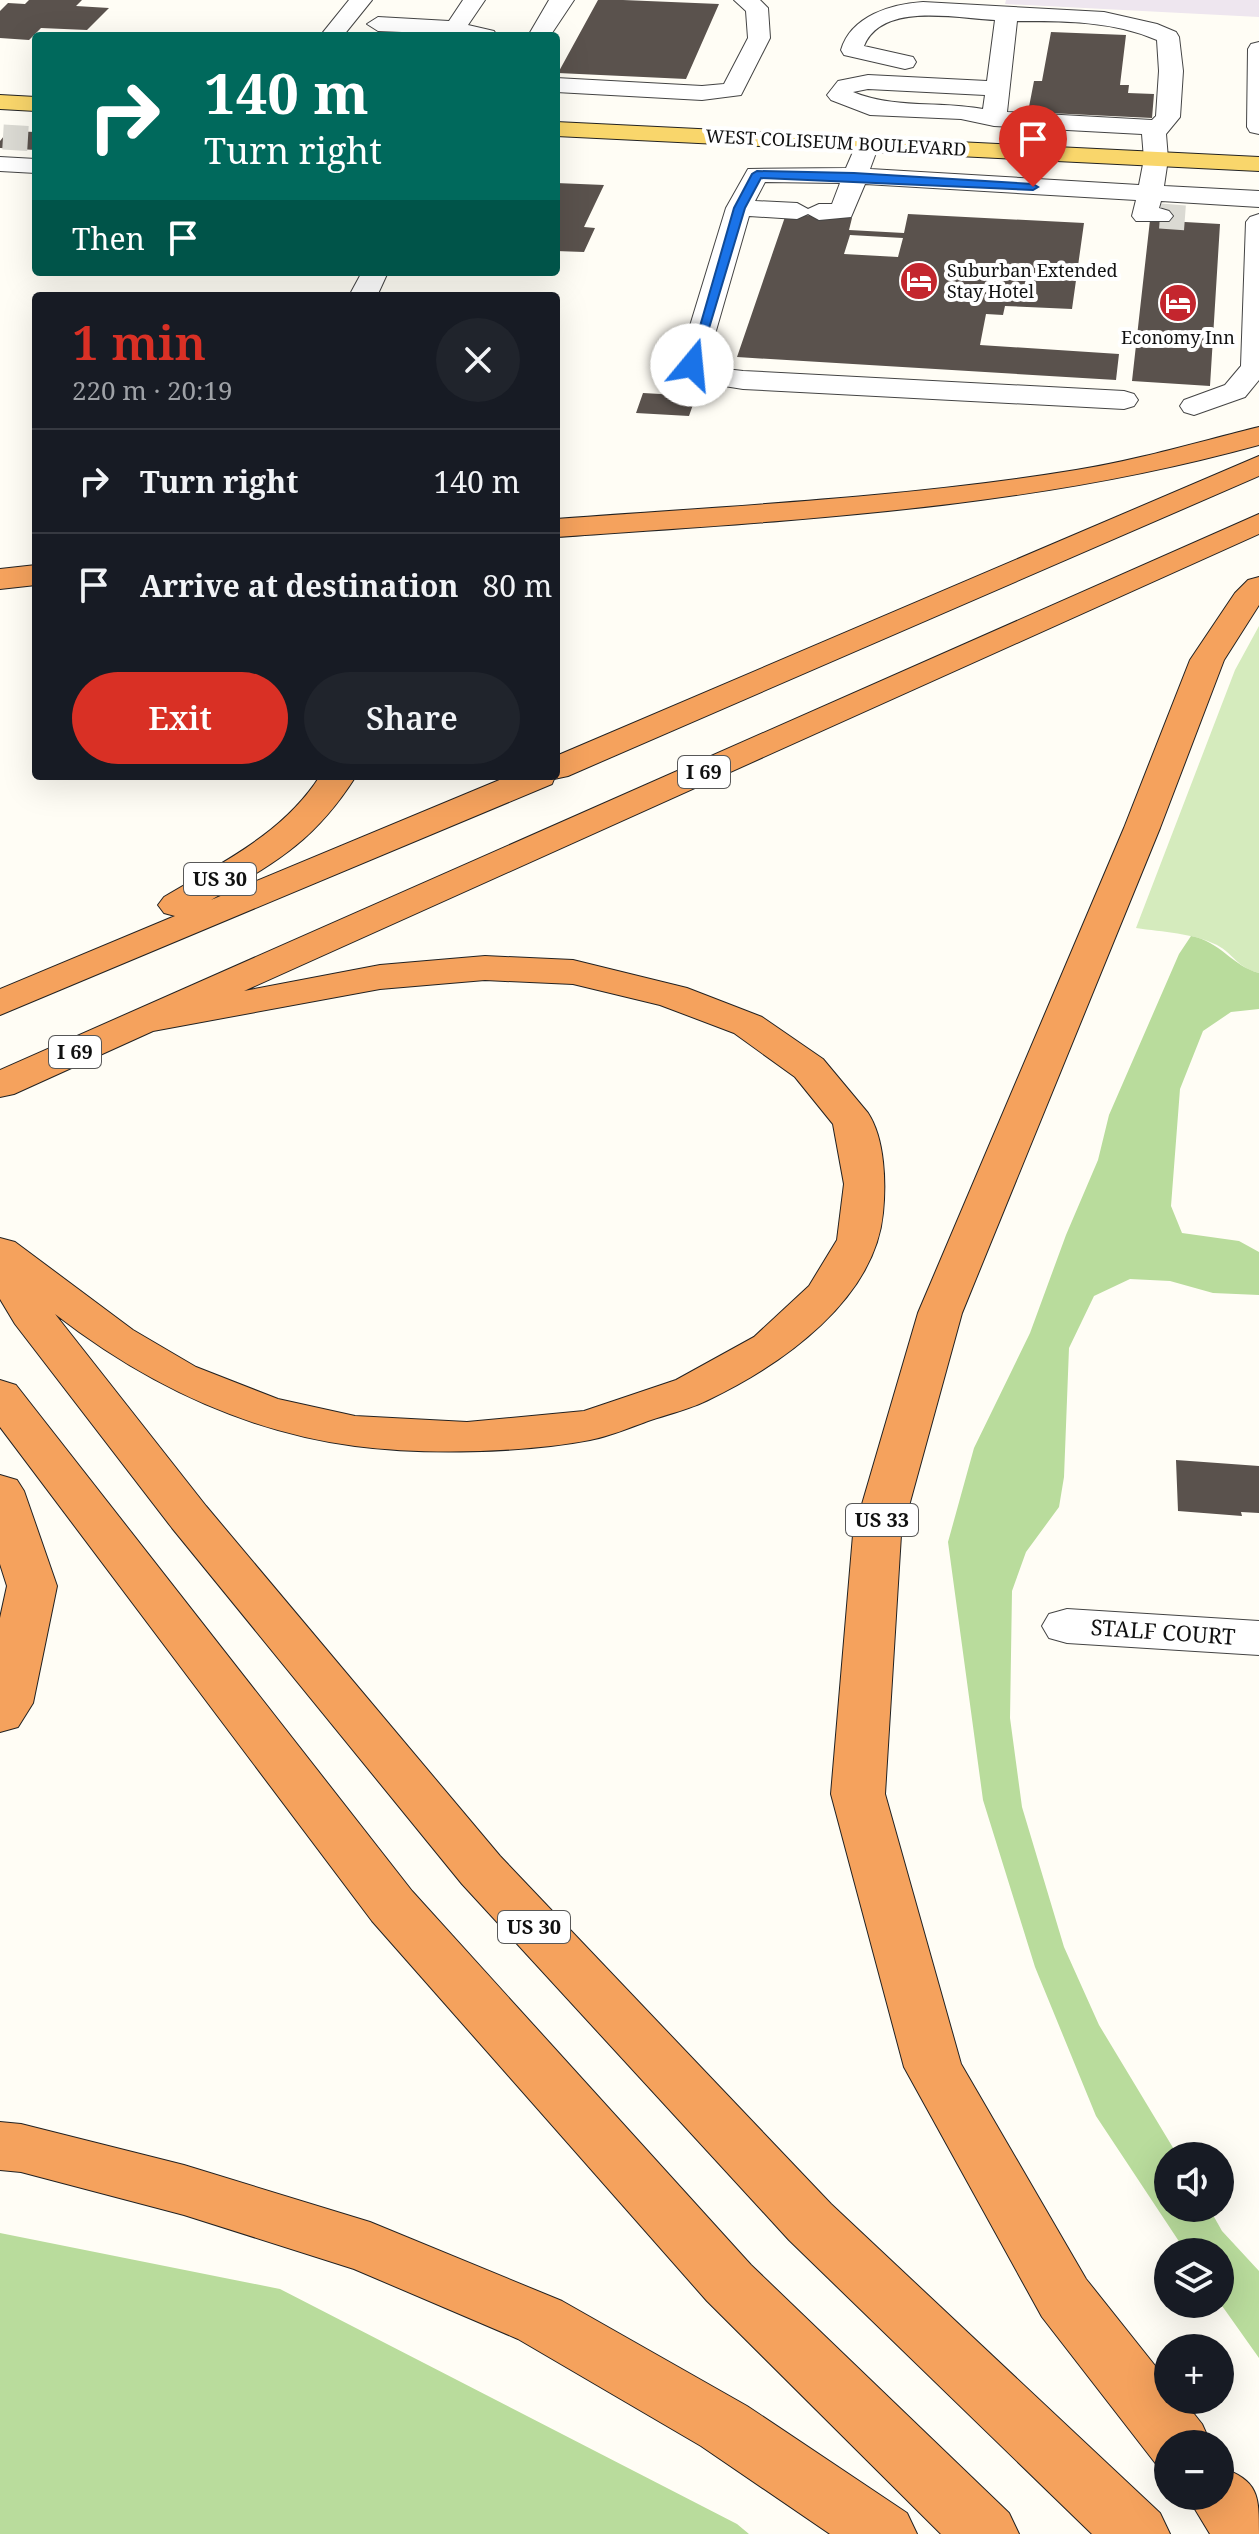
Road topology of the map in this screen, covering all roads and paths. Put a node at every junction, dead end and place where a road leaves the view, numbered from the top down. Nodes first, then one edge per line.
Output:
1 (361, 0) edge
2 (474, 0) edge
3 (563, 0) edge
4 (745, 0) edge
5 (1007, 14) junction
6 (455, 28) junction
7 (337, 29) edge
8 (374, 30) edge
9 (470, 32) edge
10 (541, 32) edge
11 (1259, 49) edge
12 (905, 62) dead end
13 (560, 85) edge
14 (587, 87) junction
15 (998, 89) junction
16 (0, 102) edge
17 (32, 104) edge
18 (995, 119) junction
19 (1259, 127) edge
20 (1158, 128) junction
21 (562, 130) edge
22 (868, 144) junction
23 (991, 151) junction
24 (1156, 159) junction
25 (0, 164) edge
26 (1259, 164) edge
27 (32, 166) edge
28 (850, 188) junction
29 (743, 201) junction
30 (1152, 208) junction
31 (1258, 214) edge
32 (1187, 218) tunnel mouth
33 (1257, 367) edge
34 (1124, 400) dead end
35 (1194, 406) dead end
36 (1259, 436) edge
37 (1259, 465) edge
38 (1259, 523) edge
39 (560, 528) edge
40 (32, 575) edge
41 (0, 579) edge
42 (1259, 587) edge
43 (32, 603) edge
44 (0, 605) edge
45 (560, 767) edge
46 (335, 780) edge
47 (530, 780) edge
48 (88, 966) junction
49 (0, 1003) edge
50 (150, 1020) junction
51 (0, 1085) edge
52 (0, 1251) edge
53 (0, 1260) edge
54 (0, 1395) edge
55 (0, 1491) edge
56 (1067, 1626) dead end
57 (1259, 1638) edge
58 (0, 1714) edge
59 (0, 2146) edge
60 (1168, 2430) edge
61 (1231, 2510) edge
62 (884, 2534) edge
63 (986, 2534) edge
64 (1137, 2534) edge
65 (1249, 2534) edge

1 - 7 street
2 - 6 street
3 - 10 street
4 - 14 street
5 - 12 street
5 - 15 street
5 - 20 street
6 - 8 street
6 - 9 street
7 - 8 street
11 - 19 street
13 - 14 street
14 - 21 street
15 - 18 street
15 - 18 street
16 - 17 main road
18 - 20 street
18 - 23 street
20 - 24 street
21 - 22 main road, WEST COLISEUM BOULEVARD
22 - 23 main road, WEST COLISEUM BOULEVARD
22 - 28 street
23 - 24 main road, WEST COLISEUM BOULEVARD
24 - 26 main road, WEST COLISEUM BOULEVARD
24 - 30 street
25 - 27 street
28 - 29 street
28 - 29 street
28 - 30 street
29 - 34 street
30 - 31 street
31 - 32 street
31 - 33 street
33 - 35 street
36 - 39 highway
37 - 45 highway
38 - 50 highway, I 69
40 - 41 highway
42 - 60 highway, US 33
43 - 44 highway
46 - 48 highway, US 30
47 - 48 highway
48 - 49 highway
50 - 51 highway, I 69
50 - 52 highway
53 - 64 highway, US 30
54 - 63 highway
55 - 58 highway
56 - 57 street, STALF COURT
59 - 62 highway
61 - 65 highway

